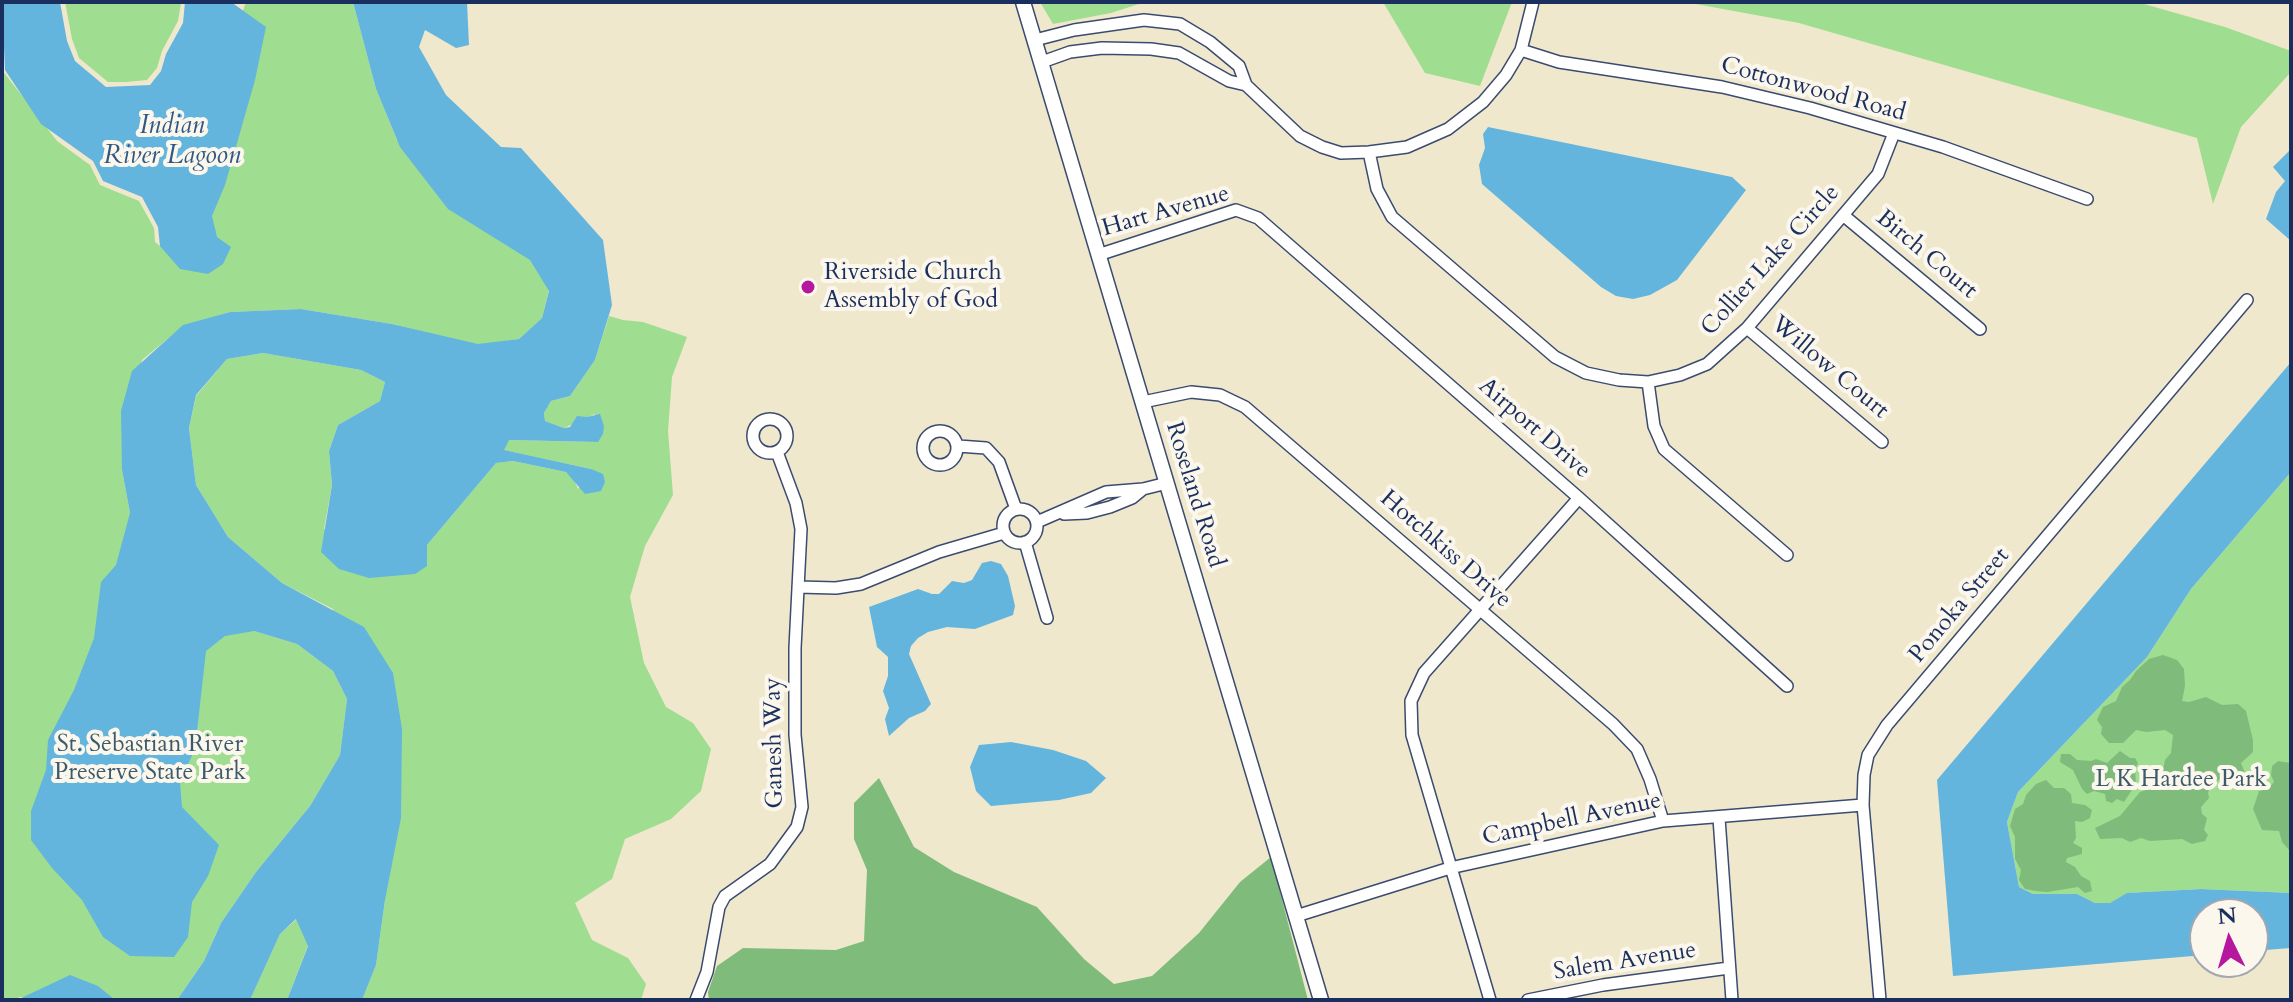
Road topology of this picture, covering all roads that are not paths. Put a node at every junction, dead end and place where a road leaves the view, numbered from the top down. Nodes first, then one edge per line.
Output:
1 (1023, 2) edge
2 (1533, 2) edge
3 (1098, 26) junction
4 (1035, 40) junction
5 (1102, 48) junction
6 (1521, 50) junction
7 (1042, 62) junction
8 (1246, 85) junction
9 (1894, 133) junction
10 (1369, 152) junction
11 (2087, 199) dead end
12 (1246, 212) joint
13 (1843, 215) junction
14 (1098, 255) junction
15 (2247, 300) dead end
16 (1747, 328) junction
17 (1980, 329) dead end
18 (1648, 382) junction
19 (1143, 402) junction
20 (1882, 442) dead end
21 (958, 446) dead end
22 (777, 452) dead end
23 (1167, 483) junction
24 (1121, 496) junction
25 (1093, 497) junction
26 (1579, 498) junction
27 (1016, 509) junction
28 (1097, 510) junction
29 (1059, 514) junction
30 (1037, 522) junction
31 (1004, 533) junction
32 (1025, 542) junction
33 (1787, 555) dead end
34 (798, 587) junction
35 (1480, 608) junction
36 (1047, 618) dead end
37 (1787, 686) dead end
38 (1863, 805) junction
39 (1719, 818) junction
40 (1663, 821) junction
41 (1450, 868) junction
42 (1296, 916) junction
43 (1729, 968) junction
44 (696, 1000) edge
45 (1321, 1000) edge
46 (1490, 1000) edge
47 (1528, 1000) edge
48 (1732, 1000) edge
49 (1880, 1000) edge

1 - 4 main road, Roseland Road
2 - 6 street
3 - 4 street
3 - 5 street
3 - 8 street
4 - 7 main road, Roseland Road
5 - 7 street
5 - 8 street
6 - 9 street, Cottonwood Road
6 - 10 street
7 - 14 main road, Roseland Road
8 - 10 street
9 - 11 street, Cottonwood Road
9 - 13 street, Collier Lake Circle
10 - 18 street, Collier Lake Circle
12 - 14 street, Hart Avenue
12 - 26 street, Airport Drive
13 - 16 street, Collier Lake Circle
13 - 17 street, Birch Court
14 - 19 main road, Roseland Road
15 - 38 street, Ponoka Street
16 - 18 street, Collier Lake Circle
16 - 20 street, Willow Court
18 - 33 street
19 - 23 main road, Roseland Road
19 - 35 street, Hotchkiss Drive
21 - 27 street
22 - 34 street, Ganesh Way
23 - 24 street
23 - 42 main road, Roseland Road
24 - 25 street
24 - 28 street
25 - 28 street
25 - 29 street
26 - 35 street
26 - 37 street, Airport Drive
27 - 30 street
27 - 31 street
28 - 29 street
29 - 30 street
30 - 32 street
31 - 32 street
31 - 34 street
32 - 36 street
34 - 44 street, Ganesh Way
35 - 40 street, Hotchkiss Drive
35 - 41 street
38 - 39 street, Campbell Avenue
38 - 49 street, Ponoka Street
39 - 40 street, Campbell Avenue
39 - 43 street
40 - 41 street, Campbell Avenue
41 - 42 street, Campbell Avenue
41 - 46 street
42 - 45 main road, Roseland Road
43 - 47 street, Salem Avenue
43 - 48 street

